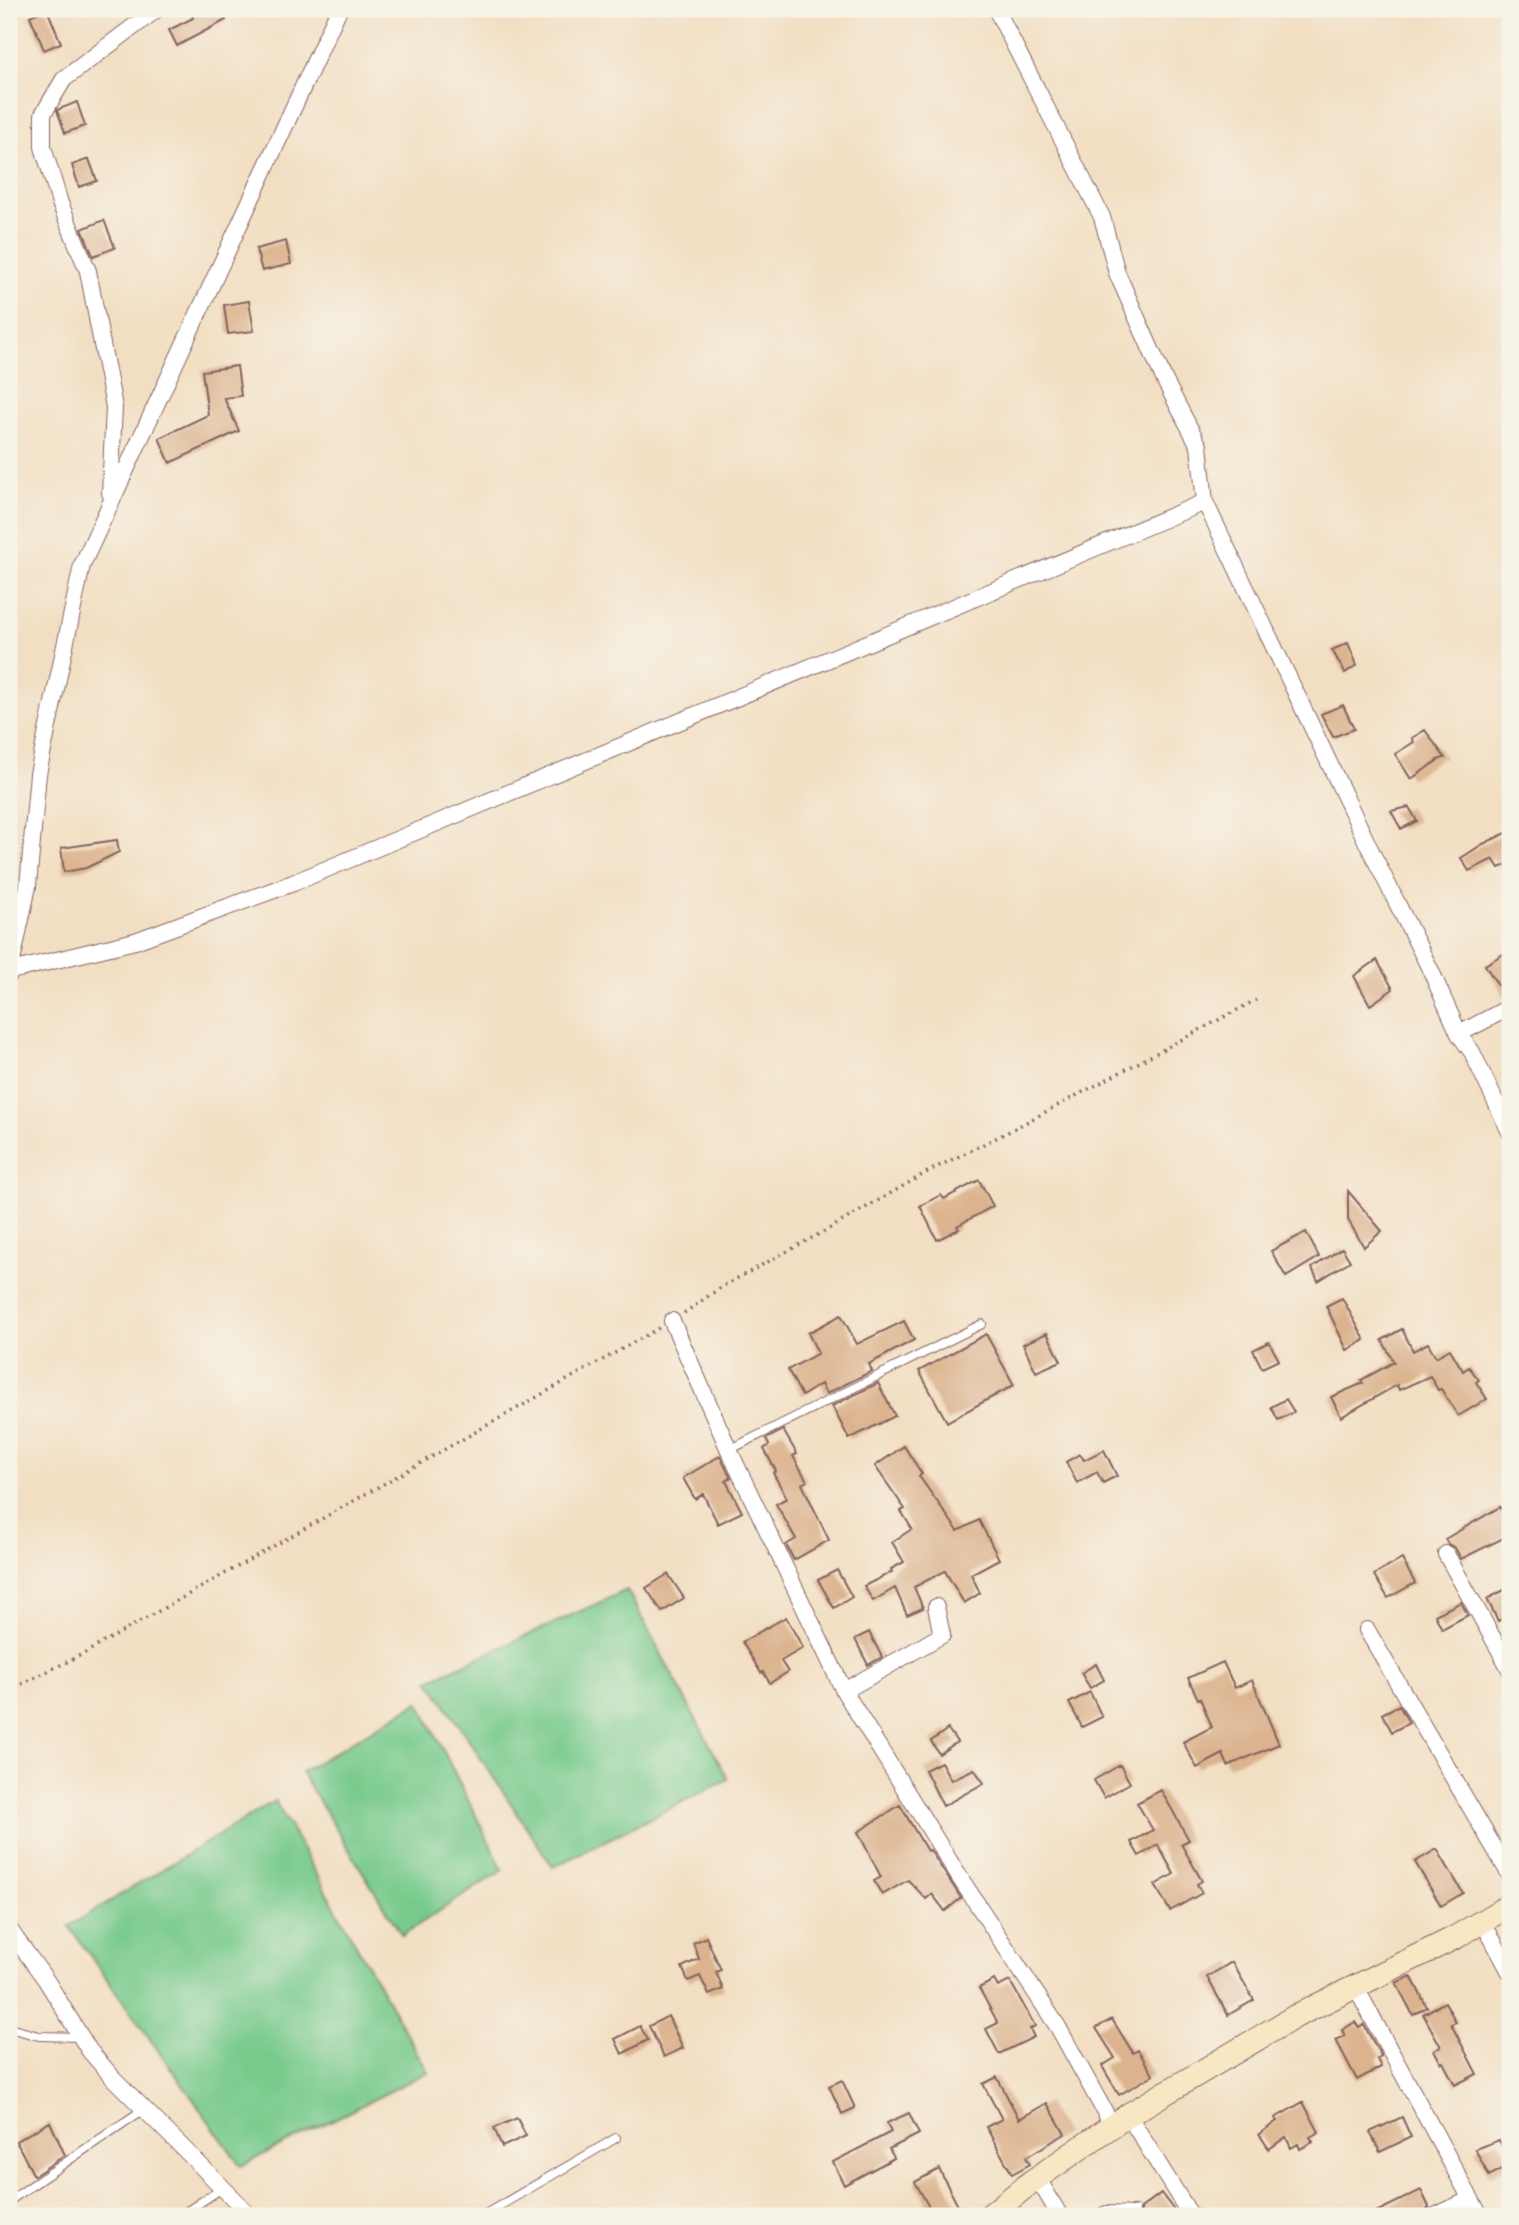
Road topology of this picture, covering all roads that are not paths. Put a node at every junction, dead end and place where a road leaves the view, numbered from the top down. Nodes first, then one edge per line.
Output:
1 (157, 9) edge
2 (339, 9) edge
3 (996, 9) edge
4 (110, 502) junction
5 (1205, 502) junction
6 (10, 973) edge
7 (1510, 1007) edge
8 (1459, 1034) junction
9 (1510, 1132) edge
10 (672, 1321) road end
11 (982, 1324) dead end
12 (729, 1450) junction
13 (1446, 1554) dead end
14 (936, 1607) dead end
15 (1367, 1630) dead end
16 (1510, 1669) edge
17 (844, 1691) junction
18 (1510, 1875) edge
19 (1510, 1905) edge
20 (1483, 1922) junction
21 (9, 1929) edge
22 (1510, 1972) edge
23 (1355, 1986) junction
24 (9, 2028) edge
25 (81, 2037) junction
26 (144, 2109) junction
27 (1120, 2120) junction
28 (616, 2138) dead end
29 (1037, 2177) junction
30 (222, 2188) junction
31 (1471, 2199) junction
32 (9, 2202) edge
33 (1135, 2211) dead end
34 (180, 2216) edge
35 (248, 2216) edge
36 (482, 2216) edge
37 (989, 2216) edge
38 (1060, 2216) edge
39 (1095, 2216) edge
40 (1191, 2216) edge
41 (1435, 2216) edge
42 (1480, 2216) edge

1 - 4 street
2 - 4 street
3 - 5 street
4 - 6 street
5 - 6 street
5 - 8 street
7 - 8 street
8 - 9 street
10 - 12 street
11 - 12 lane
12 - 17 street
13 - 16 street
14 - 17 street
15 - 18 street
17 - 27 street
19 - 20 street
20 - 22 street
20 - 23 street
21 - 25 street
23 - 27 street
23 - 31 street
24 - 25 lane
25 - 26 street
26 - 30 street
26 - 32 lane
27 - 29 street
27 - 40 street
28 - 36 lane
29 - 37 street
29 - 38 street
30 - 34 lane
30 - 35 street
31 - 41 street
31 - 42 street
33 - 39 lane

